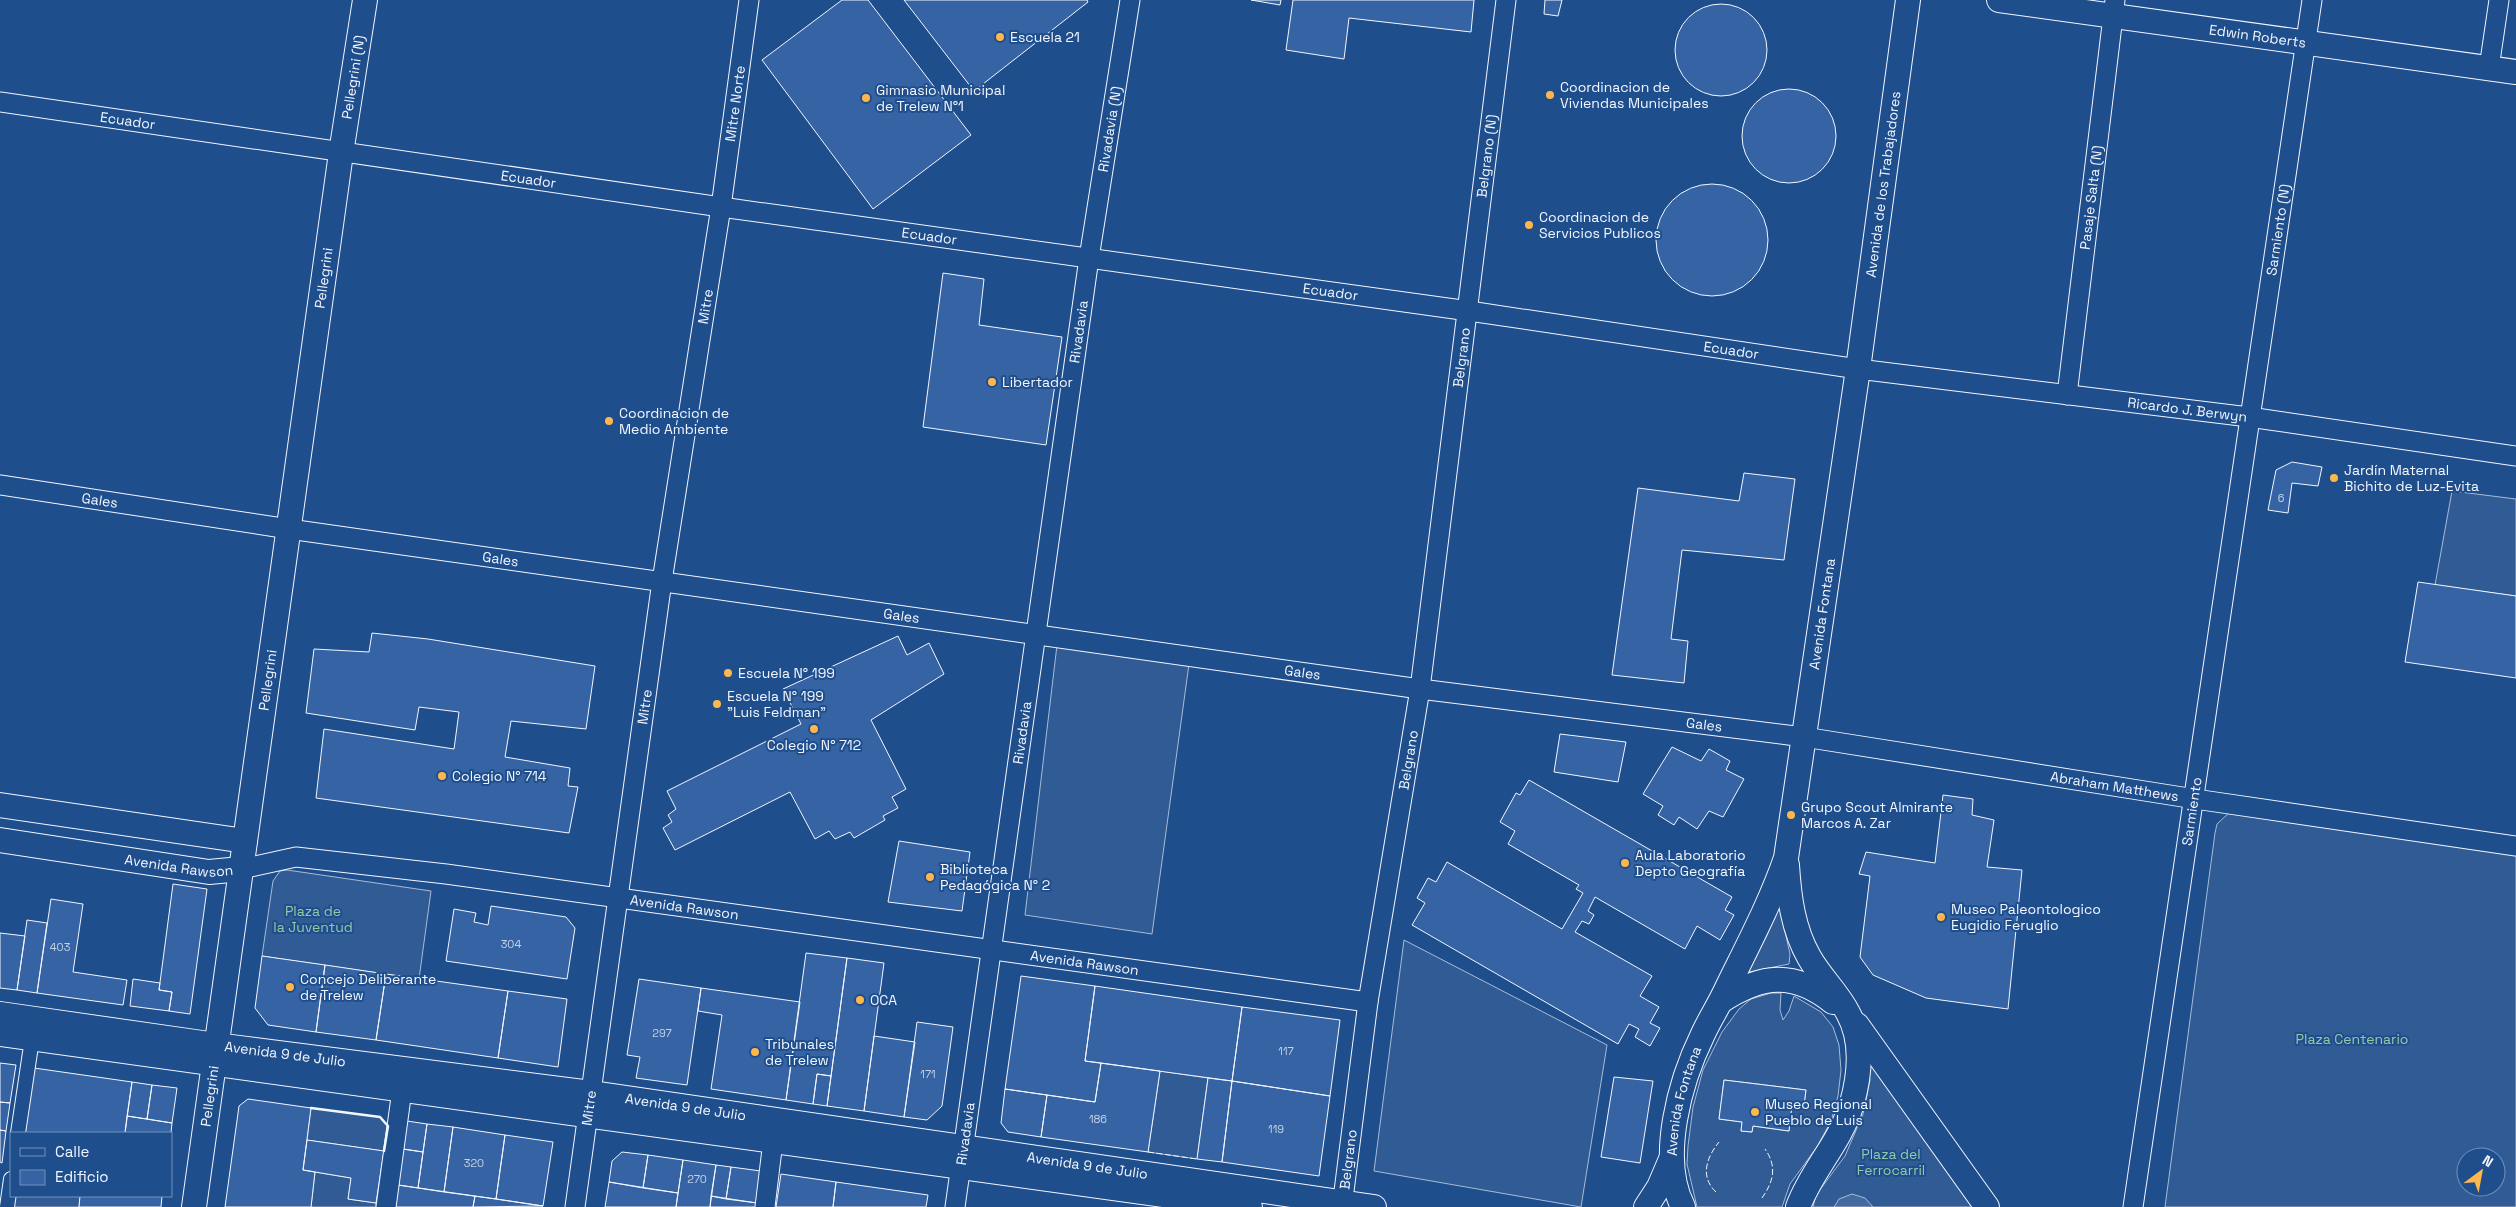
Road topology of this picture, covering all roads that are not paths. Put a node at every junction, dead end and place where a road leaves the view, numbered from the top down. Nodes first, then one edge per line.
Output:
1 (365, 0) edge
2 (749, 0) edge
3 (1130, 0) edge
4 (1506, 0) edge
5 (1908, 0) edge
6 (1999, 0) edge
7 (2312, 0) edge
8 (2499, 0) edge
9 (2114, 8) edge
10 (2305, 42) junction
11 (2489, 68) junction
12 (2516, 72) edge
13 (0, 102) edge
14 (341, 153) junction
15 (721, 207) junction
16 (1090, 258) junction
17 (1469, 311) junction
18 (1858, 369) junction
19 (2067, 395) junction
20 (2250, 417) junction
21 (2516, 456) edge
22 (0, 485) edge
23 (289, 529) junction
24 (662, 581) junction
25 (1036, 634) junction
26 (1420, 689) junction
27 (1804, 737) junction
28 (2195, 798) junction
29 (0, 804) edge
30 (0, 840) edge
31 (245, 841) junction
32 (2516, 846) edge
33 (1786, 858) junction
34 (241, 868) junction
35 (617, 897) junction
36 (990, 949) junction
37 (1721, 1000) junction
38 (1368, 1002) junction
39 (1848, 1013) junction
40 (0, 1014) edge
41 (0, 1034) edge
42 (32, 1038) junction
43 (215, 1054) junction
44 (402, 1090) junction
45 (590, 1104) junction
46 (18, 1132) edge
47 (773, 1141) junction
48 (963, 1157) junction
49 (1671, 1159) junction
50 (10, 1187) edge
51 (1149, 1200) edge
52 (1343, 1205) edge
53 (7, 1207) edge
54 (194, 1207) edge
55 (386, 1207) edge
56 (575, 1207) edge
57 (765, 1207) edge
58 (955, 1207) edge
59 (1250, 1207) edge
60 (1373, 1207) edge
61 (1646, 1207) edge
62 (1683, 1207) edge
63 (1798, 1207) edge
64 (1987, 1207) edge
65 (2133, 1207) edge

1 - 14 street, Pellegrini (N)
2 - 15 street, Mitre Norte
3 - 16 street, Rivadavia (N)
4 - 17 street, Belgrano (N)
5 - 18 street, Avenida de los Trabajadores
6 - 9 street, Edwin Roberts
7 - 10 street, Sarmiento (N)
8 - 11 street
9 - 10 street, Edwin Roberts
9 - 19 street, Pasaje Salta (N)
10 - 11 street, Edwin Roberts
10 - 20 street, Sarmiento (N)
11 - 12 street, Edwin Roberts
13 - 14 street, Ecuador
14 - 15 street, Ecuador
14 - 23 street, Pellegrini
15 - 16 street, Ecuador
15 - 24 street, Mitre
16 - 17 street, Ecuador
16 - 25 street, Rivadavia
17 - 18 street, Ecuador
17 - 26 street, Belgrano
18 - 19 street, Ricardo J. Berwyn
18 - 27 street, Avenida Fontana
19 - 20 street, Ricardo J. Berwyn
20 - 21 street, Ricardo J. Berwyn
20 - 28 street, Sarmiento
22 - 23 street, Gales
23 - 24 street, Gales
23 - 31 street, Pellegrini
24 - 25 street, Gales
24 - 35 street, Mitre
25 - 26 street, Gales
25 - 36 street, Rivadavia
26 - 27 street, Gales
26 - 38 street, Belgrano
27 - 28 street, Abraham Matthews
27 - 33 street, Avenida Fontana
28 - 32 street, Abraham Matthews
28 - 65 street, Sarmiento
29 - 31 street, Avenida Rawson
30 - 34 street, Avenida Rawson
31 - 34 street, Pellegrini
33 - 37 street, Avenida Fontana
33 - 39 street, Avenida Fontana
34 - 35 street, Avenida Rawson
34 - 43 street, Pellegrini
35 - 36 street, Avenida Rawson
35 - 45 street, Mitre
36 - 38 street, Avenida Rawson
36 - 48 street, Rivadavia
37 - 39 street
37 - 49 street, Avenida Fontana
38 - 52 street, Belgrano
39 - 63 street, Avenida Fontana
39 - 64 street
40 - 43 street, Avenida 9 de Julio
41 - 42 street, Avenida 9 de Julio
42 - 43 street, Avenida 9 de Julio
42 - 46 street
43 - 44 street, Avenida 9 de Julio
43 - 45 street, Avenida 9 de Julio
43 - 54 street, Pellegrini
44 - 45 street, Avenida 9 de Julio
44 - 55 street
45 - 47 street, Avenida 9 de Julio
45 - 48 street, Avenida 9 de Julio
45 - 56 street, Mitre
47 - 48 street, Avenida 9 de Julio
47 - 57 street
48 - 51 street, Avenida 9 de Julio
48 - 52 street, Avenida 9 de Julio
48 - 58 street, Rivadavia
49 - 61 street
49 - 62 street, Avenida Fontana
50 - 53 street
51 - 59 street, Avenida 9 de Julio
52 - 60 street, Avenida 9 de Julio

